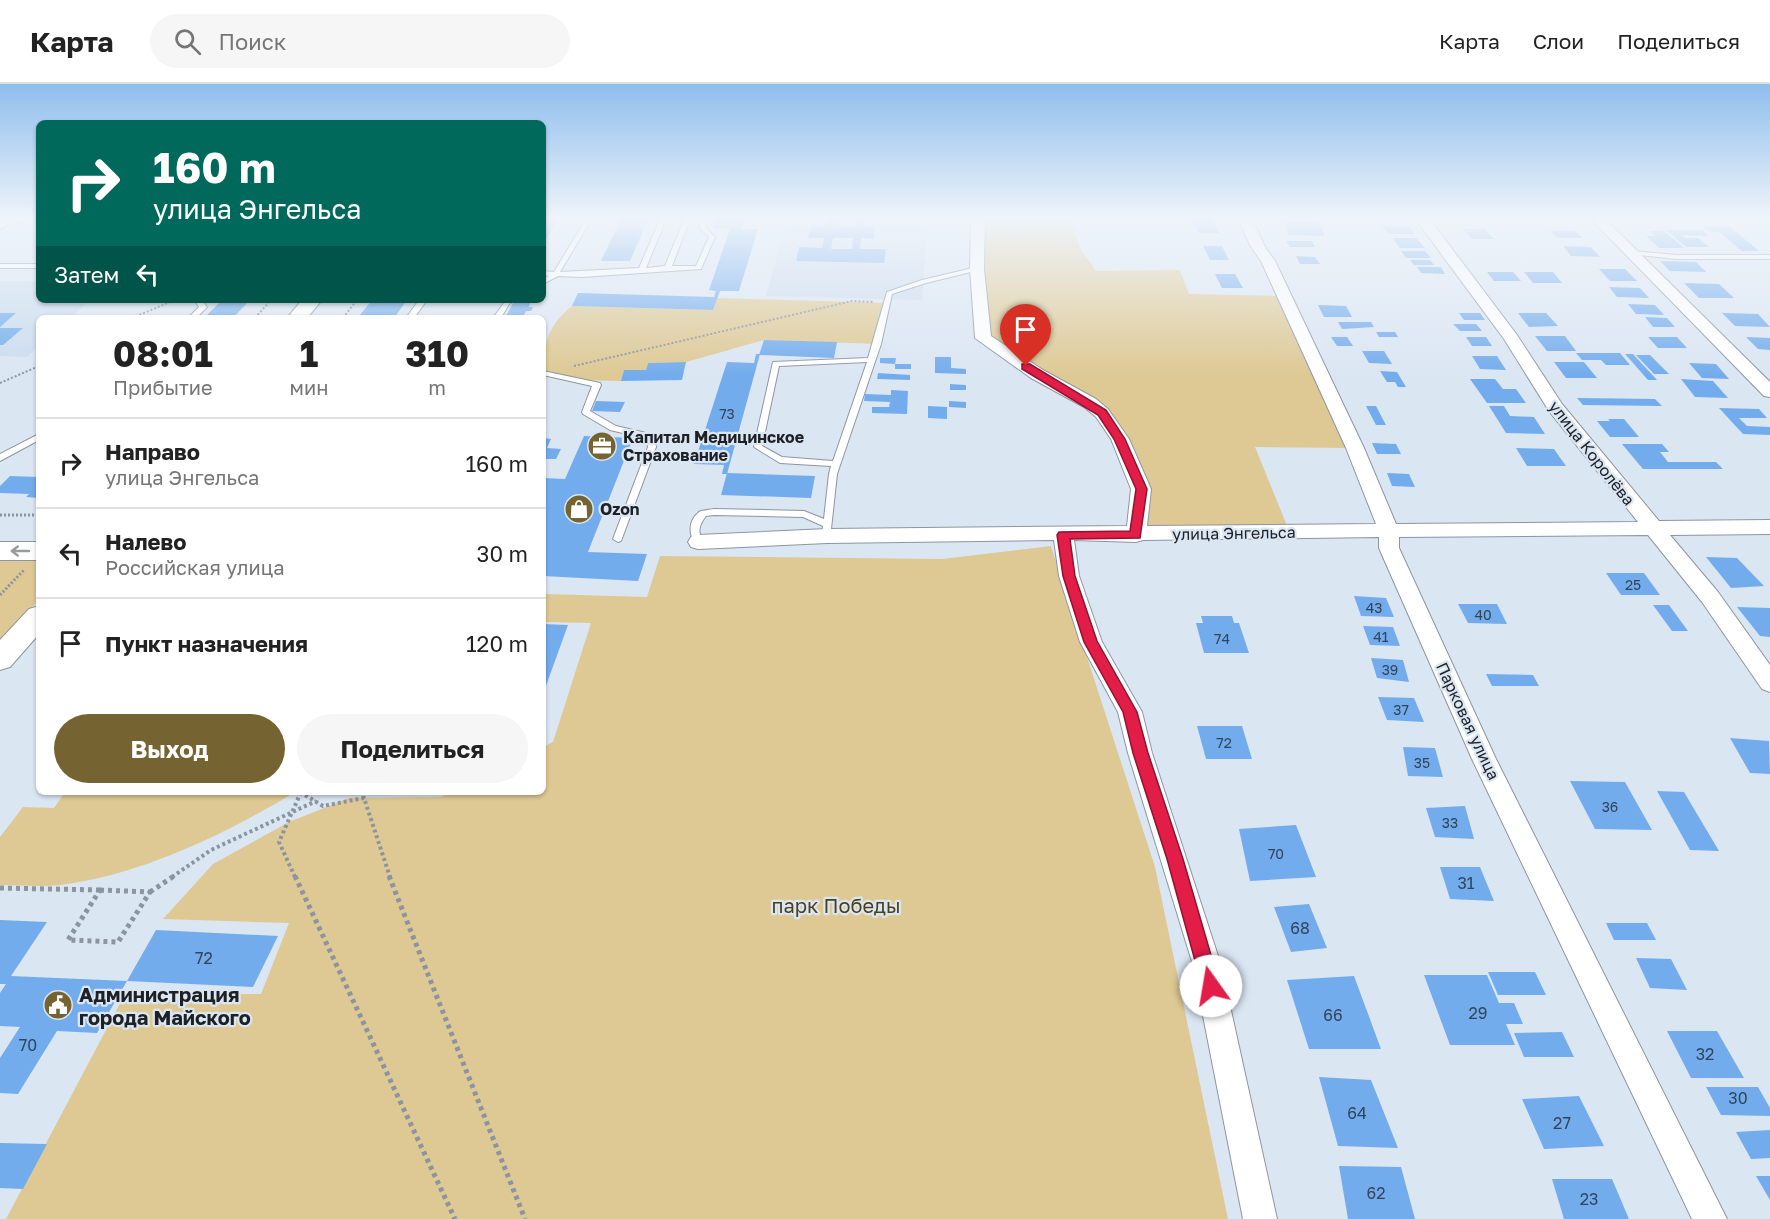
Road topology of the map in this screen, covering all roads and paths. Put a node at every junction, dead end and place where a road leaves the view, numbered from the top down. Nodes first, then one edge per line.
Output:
1 (558, 270) edge
2 (642, 270) edge
3 (968, 270) edge
4 (976, 270) edge
5 (1272, 270) edge
6 (1460, 270) edge
7 (1650, 270) edge
8 (546, 274) edge
9 (555, 275) junction
10 (546, 280) edge
11 (169, 303) edge
12 (200, 303) edge
13 (268, 303) edge
14 (310, 303) edge
15 (355, 303) edge
16 (886, 303) junction
17 (139, 315) edge
18 (195, 315) edge
19 (258, 315) edge
20 (300, 315) edge
21 (345, 315) edge
22 (871, 360) junction
23 (36, 367) edge
24 (566, 368) dead end
25 (546, 375) edge
26 (0, 383) edge
27 (1770, 392) edge
28 (36, 439) edge
29 (1, 459) edge
30 (836, 464) junction
31 (0, 515) edge
32 (36, 515) edge
33 (1770, 527) edge
34 (1652, 528) junction
35 (827, 530) junction
36 (1389, 532) junction
37 (1063, 535) junction
38 (1136, 535) junction
39 (618, 539) dead end
40 (698, 542) joint
41 (0, 551) edge
42 (35, 557) edge
43 (0, 596) edge
44 (36, 619) edge
45 (0, 659) edge
46 (1770, 683) edge
47 (299, 795) edge
48 (305, 795) edge
49 (316, 801) junction
50 (294, 809) junction
51 (0, 888) edge
52 (100, 890) junction
53 (150, 892) junction
54 (455, 1219) edge
55 (525, 1219) edge
56 (1260, 1219) edge
57 (1710, 1219) edge

1 - 9 lane
2 - 9 lane
3 - 16 lane
4 - 38 street
5 - 36 street, Парковая улица
6 - 34 street, улица Королёва
7 - 27 street
8 - 9 lane
9 - 10 lane
11 - 17 path
12 - 18 lane
13 - 19 path
14 - 20 street
15 - 21 path
16 - 22 lane
16 - 24 path
22 - 30 lane
22 - 30 lane
23 - 26 path
25 - 39 lane
28 - 29 lane
30 - 35 lane
31 - 32 path
33 - 34 street, улица Энгельса
34 - 36 street, улица Энгельса
34 - 46 street, улица Королёва
35 - 37 street, улица Энгельса
35 - 40 street, улица Энгельса
35 - 40 lane
36 - 38 street, улица Энгельса
36 - 57 street, Парковая улица
37 - 38 street, улица Энгельса
37 - 56 street
42 -> 41 street
42 - 43 path
44 - 45 street
47 - 50 path
48 - 49 path
49 - 50 path
49 - 55 path
50 - 53 path
50 - 54 path
51 - 52 path
52 - 53 path
52 - 53 path

